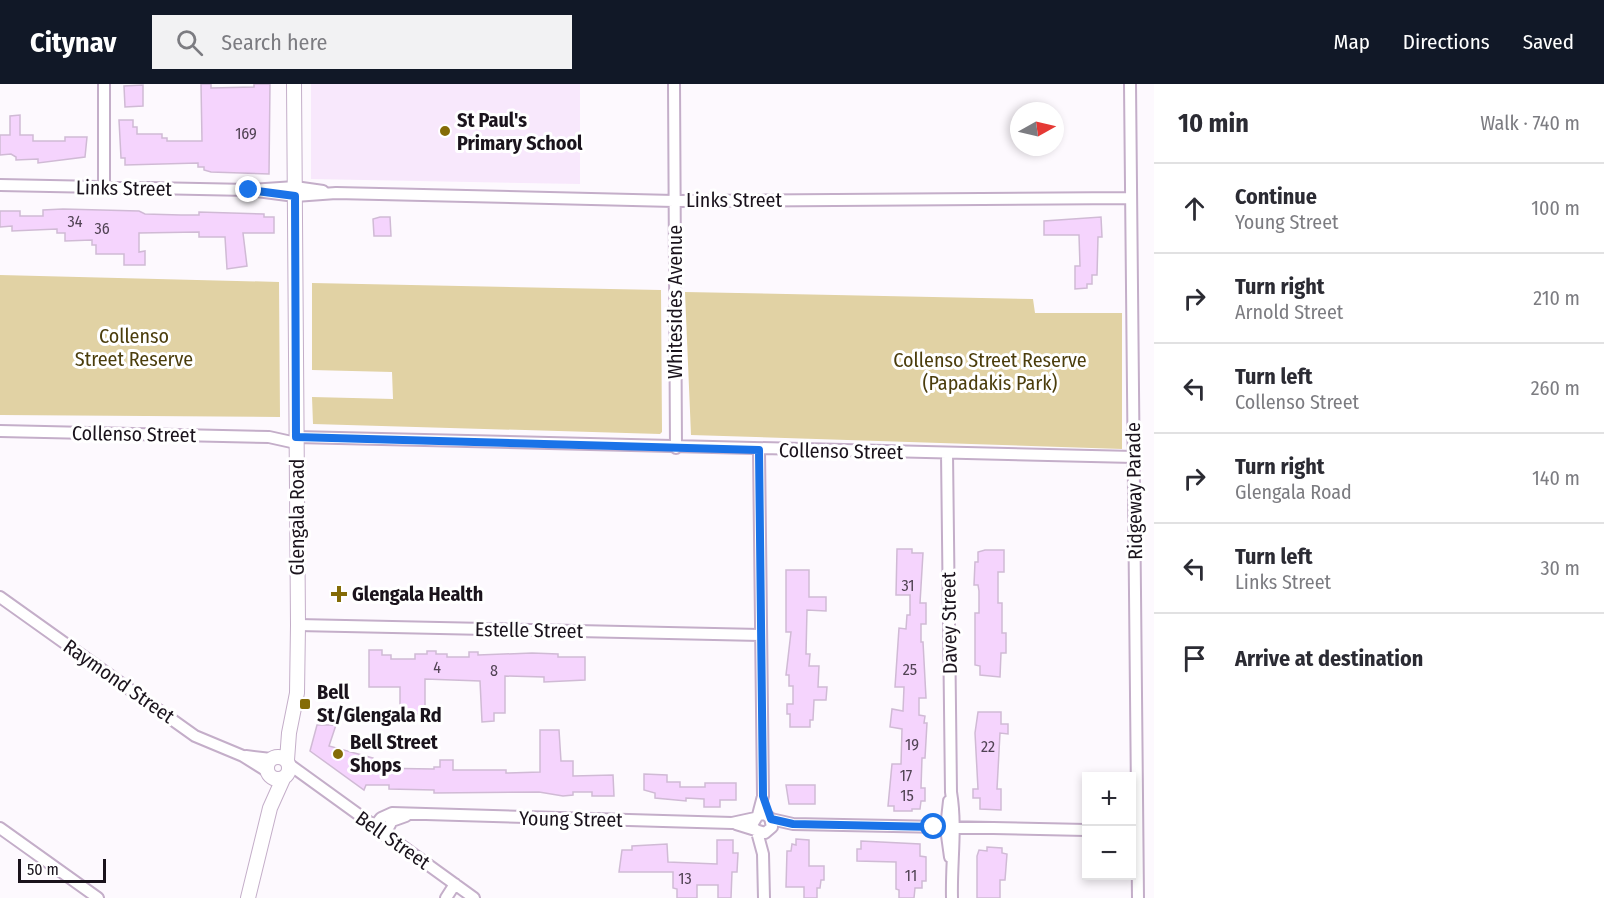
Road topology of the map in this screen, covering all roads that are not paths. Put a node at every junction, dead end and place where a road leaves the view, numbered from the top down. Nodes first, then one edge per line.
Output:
1 (104, 84) edge
2 (294, 84) edge
3 (674, 84) edge
4 (1130, 84) edge
5 (0, 185) edge
6 (104, 187) junction
7 (295, 192) junction
8 (1131, 198) junction
9 (674, 201) junction
10 (0, 431) edge
11 (296, 438) junction
12 (676, 447) junction
13 (759, 450) junction
14 (947, 453) junction
15 (1134, 457) junction
16 (0, 597) edge
17 (298, 625) junction
18 (760, 635) junction
19 (279, 768) junction
20 (1134, 772) edge
21 (409, 815) junction
22 (763, 824) junction
23 (374, 827) junction
24 (0, 828) edge
25 (951, 828) junction
26 (1082, 831) edge
27 (384, 835) junction
28 (1136, 857) edge
29 (455, 884) junction
30 (98, 898) edge
31 (248, 898) edge
32 (446, 898) edge
33 (474, 898) edge
34 (764, 898) edge
35 (952, 898) edge
36 (1138, 898) edge

1 - 6 street
2 - 7 street, Glengala Road
3 - 9 street, Whitesides Avenue
4 - 8 street, Ridgeway Parade
5 - 6 street, Links Street
6 - 7 street, Links Street
7 - 9 street, Links Street
7 - 11 street, Glengala Road
8 - 9 street, Links Street
8 - 15 street, Ridgeway Parade
9 - 12 street, Whitesides Avenue
10 - 11 street, Collenso Street
11 - 12 street, Collenso Street
11 - 17 street, Glengala Road
12 - 13 street, Collenso Street
13 - 14 street, Collenso Street
13 - 18 street
14 - 15 street, Collenso Street
14 - 25 street, Davey Street
15 - 20 street, Ridgeway Parade
16 - 19 street, Raymond Street
17 - 18 street, Estelle Street
17 - 19 street, Glengala Road
18 - 22 street
19 - 23 street, Bell Street
19 - 31 street, Glengala Road
21 - 22 street, Young Street
21 - 23 street, Young Street
21 - 27 street
22 - 25 street, Young Street
22 - 34 street
23 - 27 street, Bell Street
24 - 30 street
25 - 26 street, Young Street
25 - 35 street, Davey Street
27 - 29 street, Bell Street
28 - 36 street, Ridgeway Parade
29 - 32 street
29 - 33 street, Bell Street

